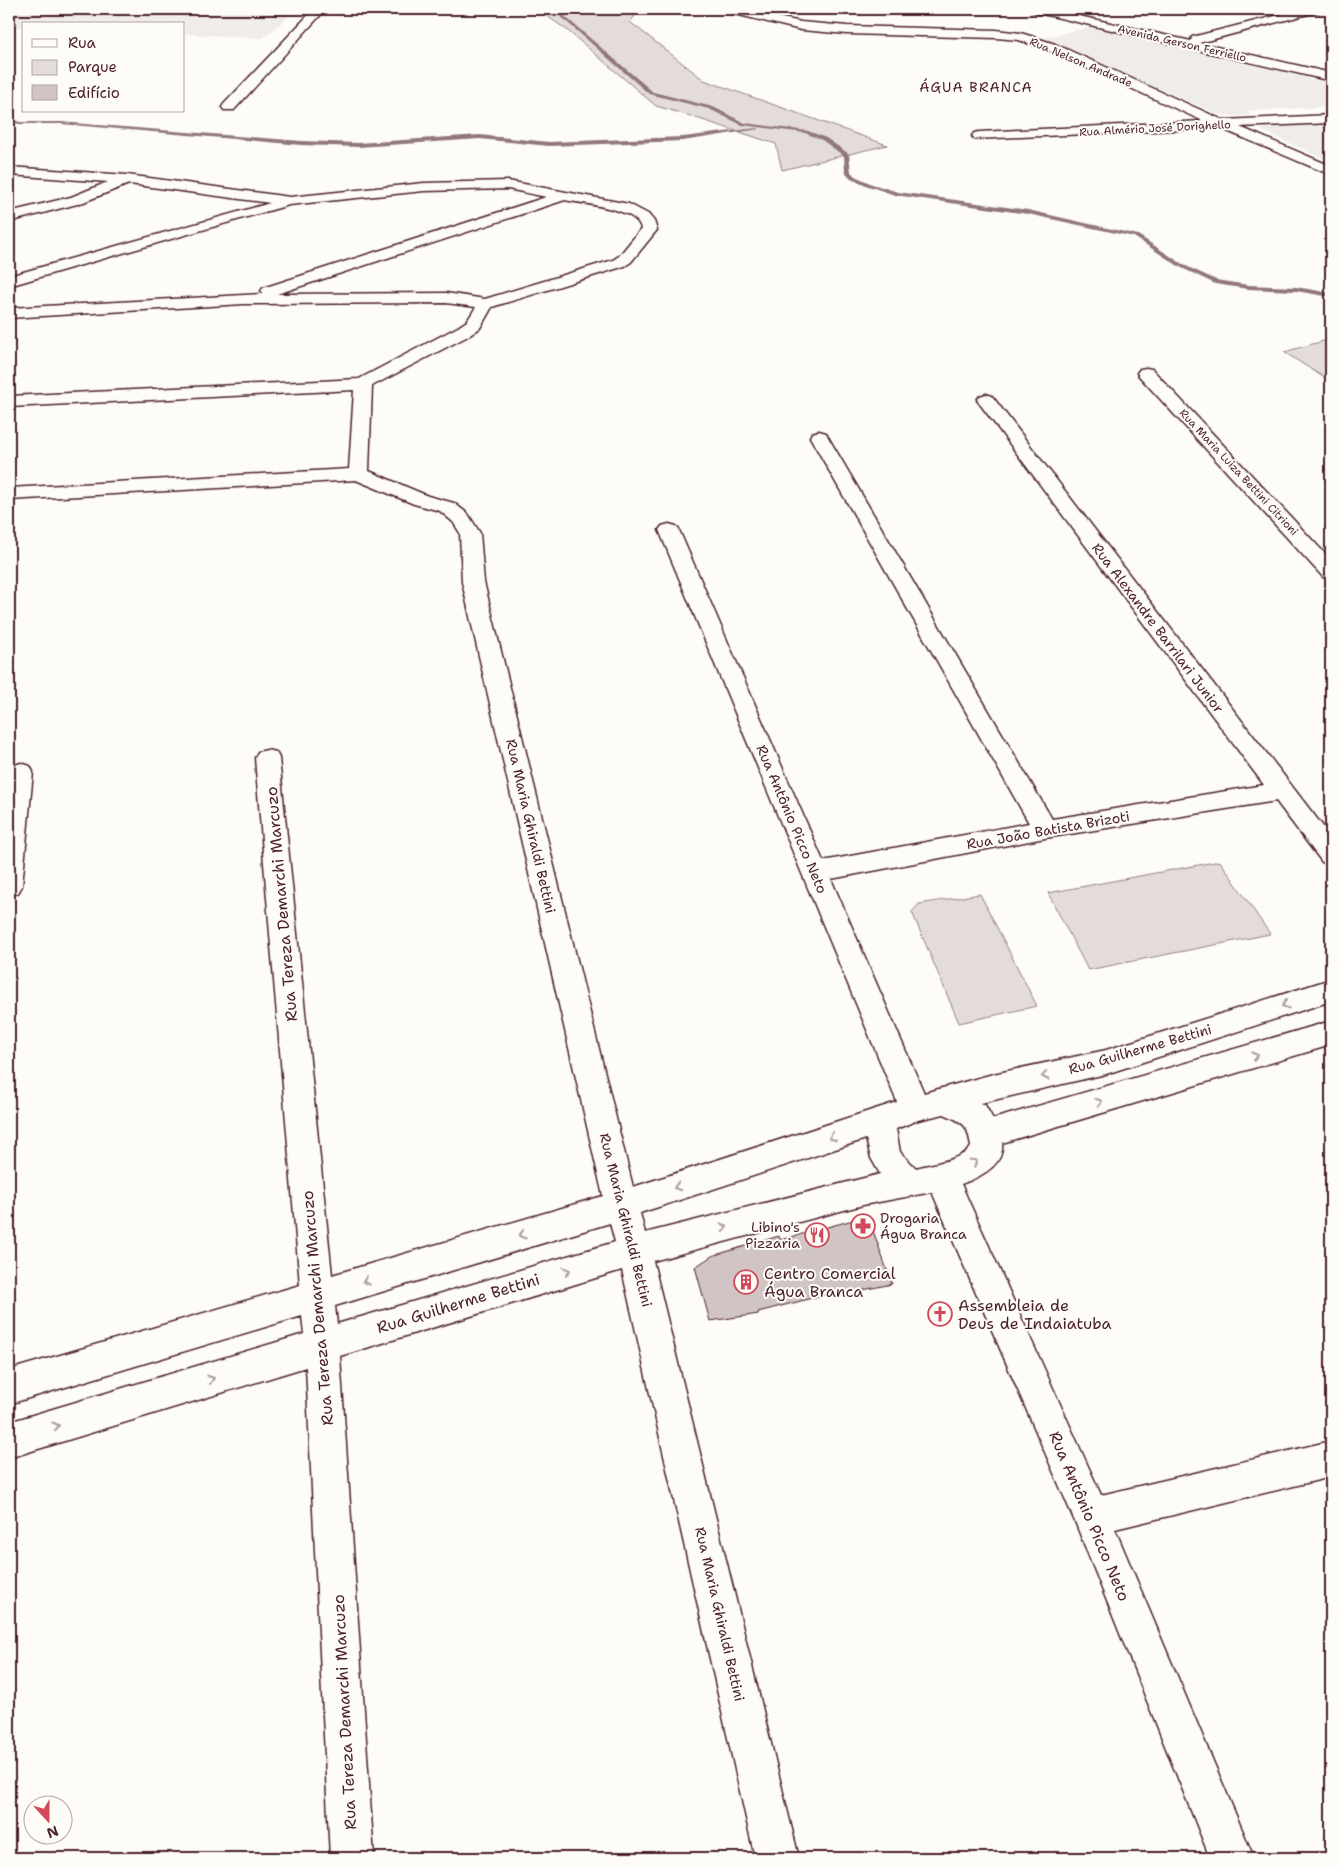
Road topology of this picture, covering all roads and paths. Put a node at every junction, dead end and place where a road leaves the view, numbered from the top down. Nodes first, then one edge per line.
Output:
1 (320, 9) edge
2 (726, 9) edge
3 (1034, 9) edge
4 (1064, 9) edge
5 (1316, 9) edge
6 (1196, 40) junction
7 (1331, 71) edge
8 (1331, 78) edge
9 (230, 107) dead end
10 (1331, 119) edge
11 (1223, 125) junction
12 (979, 136) dead end
13 (1331, 171) edge
14 (9, 172) edge
15 (127, 179) junction
16 (565, 196) junction
17 (290, 201) junction
18 (9, 217) edge
19 (9, 282) edge
20 (244, 299) junction
21 (486, 304) junction
22 (9, 312) edge
23 (1146, 373) dead end
24 (363, 384) junction
25 (986, 400) dead end
26 (9, 401) edge
27 (819, 437) dead end
28 (359, 474) junction
29 (9, 494) edge
30 (669, 530) dead end
31 (1331, 572) edge
32 (267, 758) dead end
33 (21, 772) dead end
34 (1281, 791) junction
35 (1045, 829) junction
36 (1331, 855) edge
37 (815, 872) junction
38 (9, 886) edge
39 (1331, 990) edge
40 (1331, 1033) edge
41 (946, 1101) junction
42 (915, 1108) junction
43 (878, 1122) junction
44 (985, 1135) junction
45 (927, 1179) junction
46 (621, 1205) junction
47 (634, 1250) junction
48 (317, 1295) junction
49 (322, 1344) junction
50 (9, 1387) edge
51 (9, 1440) edge
52 (1331, 1459) edge
53 (1091, 1516) junction
54 (352, 1858) edge
55 (777, 1858) edge
56 (1232, 1858) edge

1 - 9 street
2 - 11 street, Rua Nelson Andrade
3 - 8 street, Avenida Gerson Ferriello
4 - 6 street, Avenida Gerson Ferriello
5 - 6 street
6 - 7 street, Avenida Gerson Ferriello
10 - 11 street, Rua Almério José Dorighello
11 - 12 street, Rua Almério José Dorighello
11 - 13 street, Rua Nelson Andrade
14 - 15 street
15 - 17 street
15 - 18 street
16 - 17 street
16 - 20 street
16 - 21 street
17 - 19 street
20 - 21 street
20 - 22 street
21 - 24 street
23 - 31 street, Rua Maria Luiza Bettini Citrioni
24 - 26 street
24 - 28 street
25 - 34 street, Rua Alexandre Barrilari Junior
27 - 35 street
28 - 29 street
28 - 46 street, Rua Maria Ghiraldi Bettini
30 - 37 street, Rua Antônio Picco Neto
32 - 48 street, Rua Tereza Demarchi Marcuzo
33 - 38 street
34 - 35 street, Rua João Batista Brizoti
34 - 36 street, Rua Alexandre Barrilari Junior
35 - 37 street, Rua João Batista Brizoti
37 - 42 street, Rua Antônio Picco Neto
39 -> 41 street, Rua Guilherme Bettini
44 -> 40 street
41 - 42 street, Rua Guilherme Bettini
41 - 44 street
42 - 43 street, Rua Guilherme Bettini
43 - 45 street
43 -> 46 street, Rua Guilherme Bettini
45 -> 44 street, Rua Guilherme Bettini
47 -> 45 street, Rua Guilherme Bettini
45 - 53 street, Rua Antônio Picco Neto
46 - 47 street, Rua Maria Ghiraldi Bettini
46 -> 48 street, Rua Guilherme Bettini
49 -> 47 street, Rua Guilherme Bettini
47 - 55 street, Rua Maria Ghiraldi Bettini
48 - 49 street, Rua Tereza Demarchi Marcuzo
48 - 50 street, Rua Guilherme Bettini
51 -> 49 street, Rua Guilherme Bettini
49 - 54 street, Rua Tereza Demarchi Marcuzo
52 - 53 street
53 - 56 street, Rua Antônio Picco Neto

